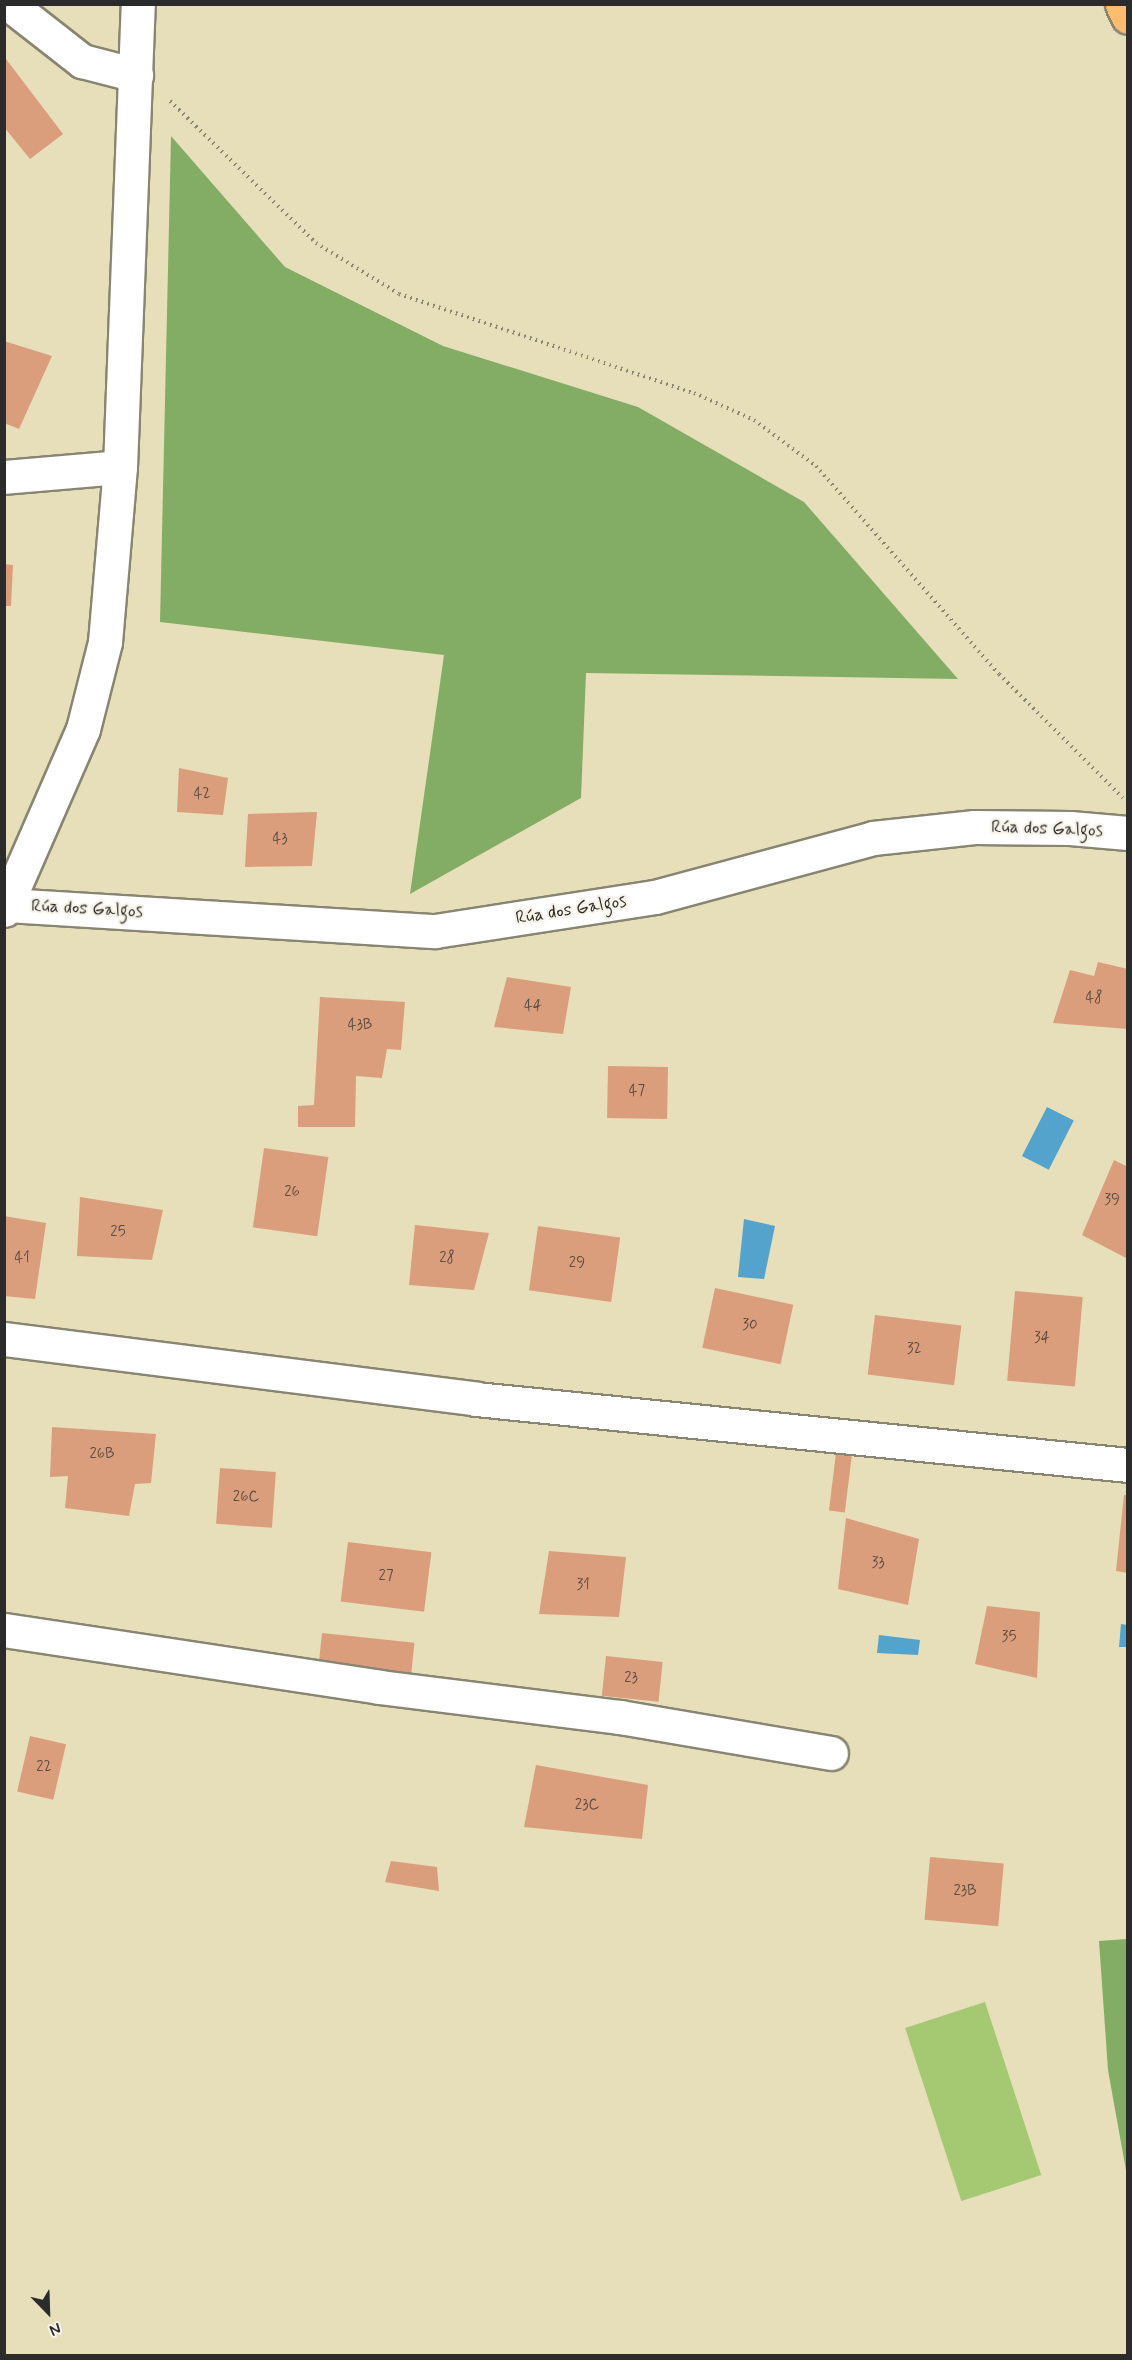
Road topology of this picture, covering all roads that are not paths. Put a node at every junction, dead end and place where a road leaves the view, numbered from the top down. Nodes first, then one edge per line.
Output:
1 (9, 4) edge
2 (138, 4) edge
3 (1122, 4) edge
4 (1128, 17) edge
5 (136, 75) junction
6 (120, 467) junction
7 (4, 477) edge
8 (1128, 833) edge
9 (6, 908) edge
10 (4, 1339) edge
11 (1128, 1465) edge
12 (4, 1630) edge
13 (831, 1753) dead end

1 - 5 street
2 - 5 street
3 - 4 highway
5 - 6 street
6 - 7 street
6 - 9 street
8 - 9 street, Rúa dos Galgos
10 - 11 street
12 - 13 street

